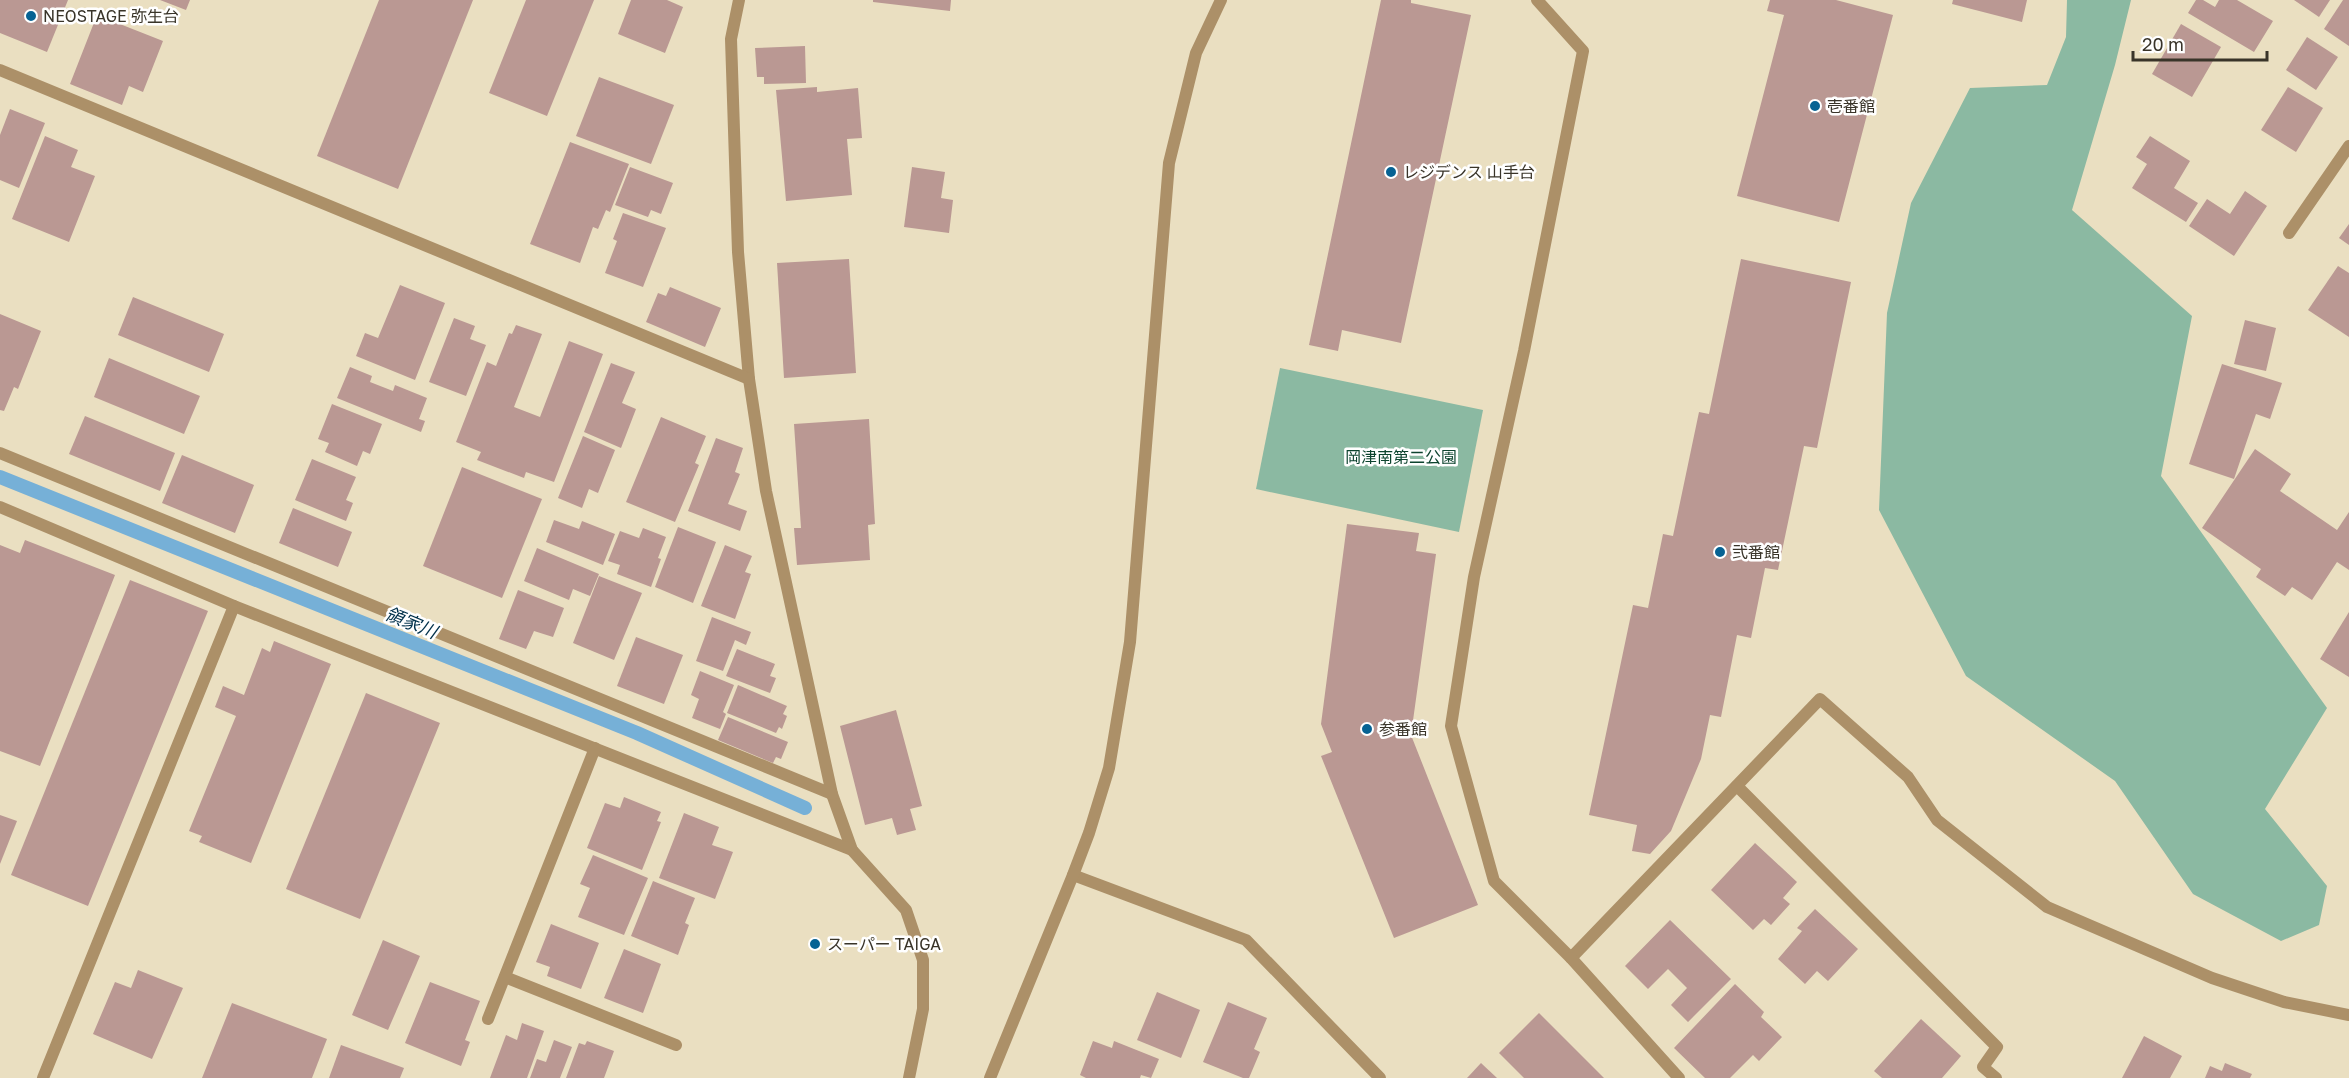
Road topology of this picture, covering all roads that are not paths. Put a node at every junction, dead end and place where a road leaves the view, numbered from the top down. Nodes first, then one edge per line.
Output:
1 (739, 0) edge
2 (1221, 0) edge
3 (1537, 0) edge
4 (0, 70) edge
5 (2349, 146) edge
6 (2289, 234) dead end
7 (749, 379) junction
8 (0, 453) edge
9 (0, 507) edge
10 (234, 606) junction
11 (595, 748) junction
12 (1737, 786) junction
13 (832, 794) junction
14 (852, 850) junction
15 (1073, 875) junction
16 (1571, 958) junction
17 (505, 976) junction
18 (2349, 1015) edge
19 (488, 1019) dead end
20 (676, 1045) dead end
21 (43, 1078) edge
22 (909, 1078) edge
23 (990, 1078) edge
24 (1380, 1078) edge
25 (1678, 1078) edge
26 (1996, 1078) edge

1 - 7 street
2 - 15 street
3 - 16 street
4 - 7 street
5 - 6 street
7 - 13 street
8 - 13 street
9 - 10 street
10 - 11 street
10 - 21 street
11 - 14 street
11 - 17 street
12 - 16 street
12 - 18 street
12 - 26 street
13 - 14 street
14 - 22 street
15 - 23 street
15 - 24 street
16 - 25 street
17 - 19 street
17 - 20 street

